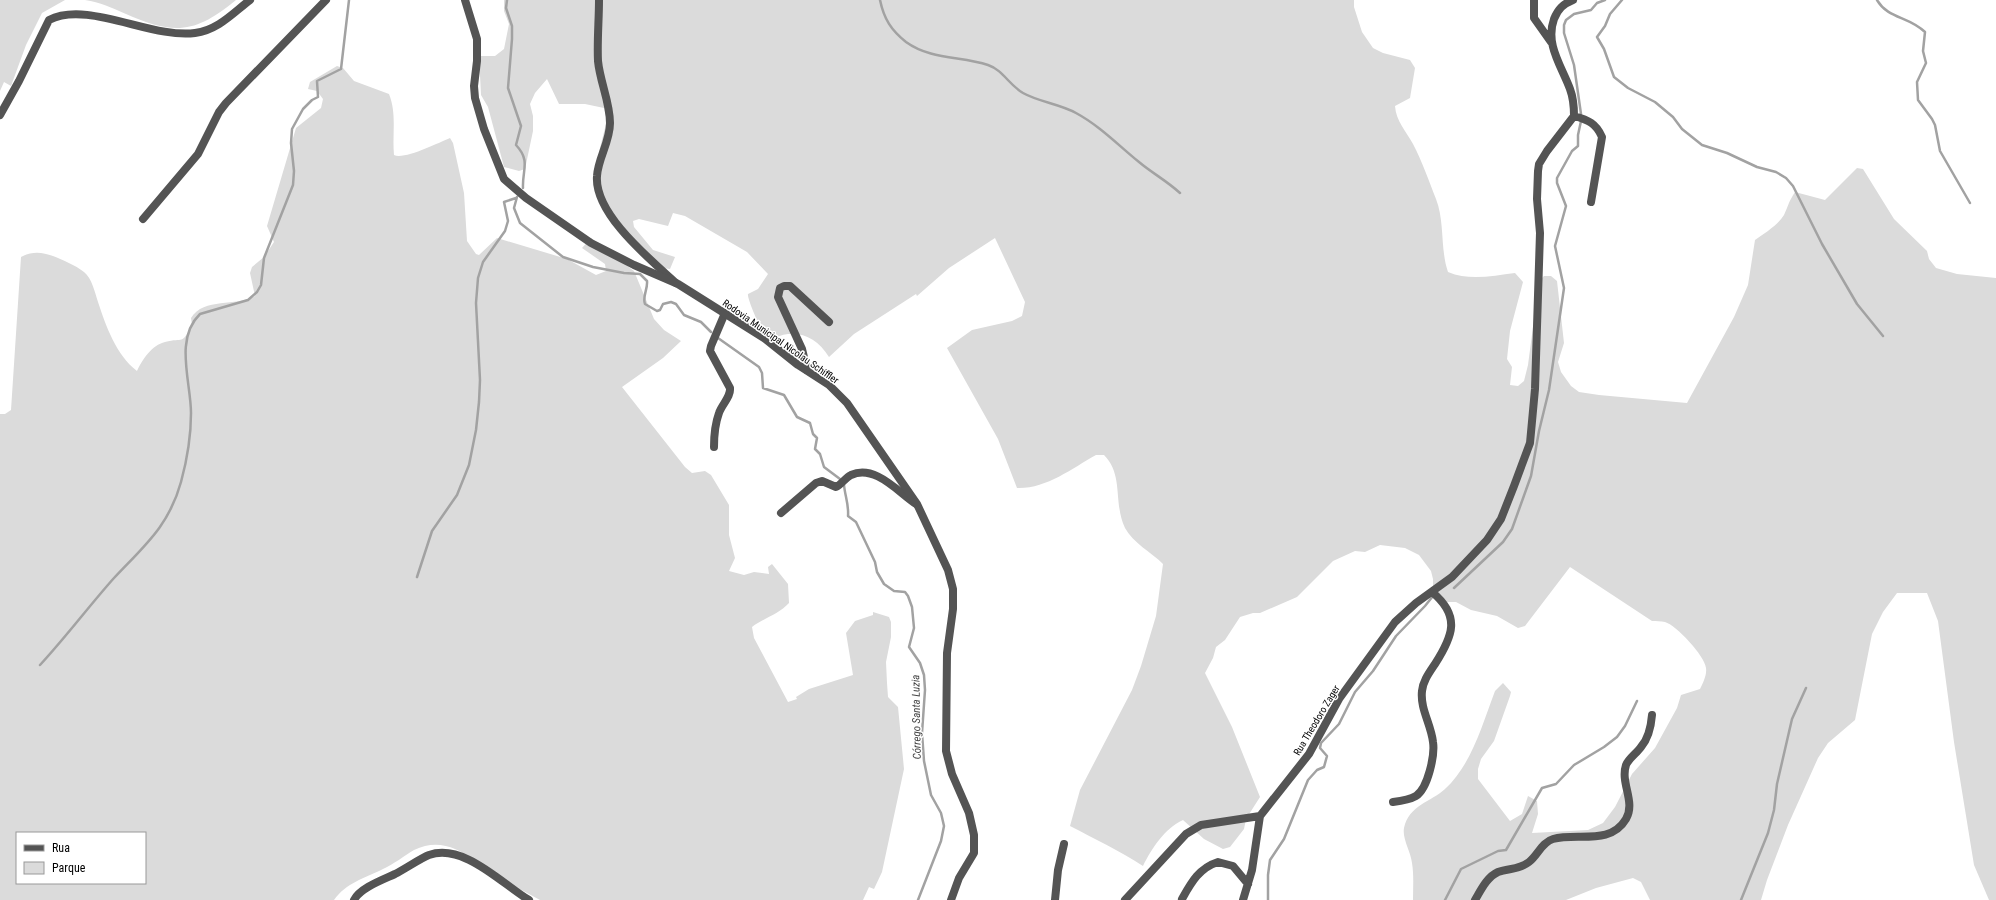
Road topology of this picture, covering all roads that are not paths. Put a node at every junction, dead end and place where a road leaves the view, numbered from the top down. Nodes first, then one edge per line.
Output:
1 (250, 0) edge
2 (466, 0) edge
3 (599, 0) edge
4 (1534, 0) edge
5 (1573, 0) edge
6 (324, 2) edge
7 (69, 6) dead end
8 (134, 16) dead end
9 (1551, 42) junction
10 (0, 114) edge
11 (1574, 116) junction
12 (1591, 202) dead end
13 (143, 219) dead end
14 (678, 284) junction
15 (725, 313) junction
16 (829, 322) dead end
17 (807, 370) junction
18 (714, 447) dead end
19 (917, 504) junction
20 (781, 513) dead end
21 (1432, 592) junction
22 (1652, 716) dead end
23 (1393, 802) dead end
24 (1260, 816) junction
25 (1064, 844) dead end
26 (1248, 884) junction
27 (1182, 899) edge
28 (354, 900) edge
29 (529, 900) edge
30 (951, 900) edge
31 (1055, 900) edge
32 (1125, 900) edge
33 (1243, 900) edge
34 (1475, 900) edge

1 - 8 street
2 - 14 street, Rodovia Municipal Nicolau Schiffler
3 - 14 street
4 - 9 street
5 - 9 street
6 - 13 street
7 - 10 street
9 - 11 street
11 - 12 street
11 - 21 street, Rua Theodoro Zager
14 - 15 street, Rodovia Municipal Nicolau Schiffler
15 - 17 street, Rodovia Municipal Nicolau Schiffler
15 - 18 street
16 - 17 street
17 - 19 street, Rodovia Municipal Nicolau Schiffler
19 - 20 street
19 - 30 street, Rodovia Municipal Nicolau Schiffler
21 - 23 street
21 - 24 street, Rua Theodoro Zager
22 - 34 street
24 - 26 street, Rua Theodoro Zager
24 - 32 street
25 - 31 street
26 - 27 street
26 - 33 street, Rua Theodoro Zager
28 - 29 street

